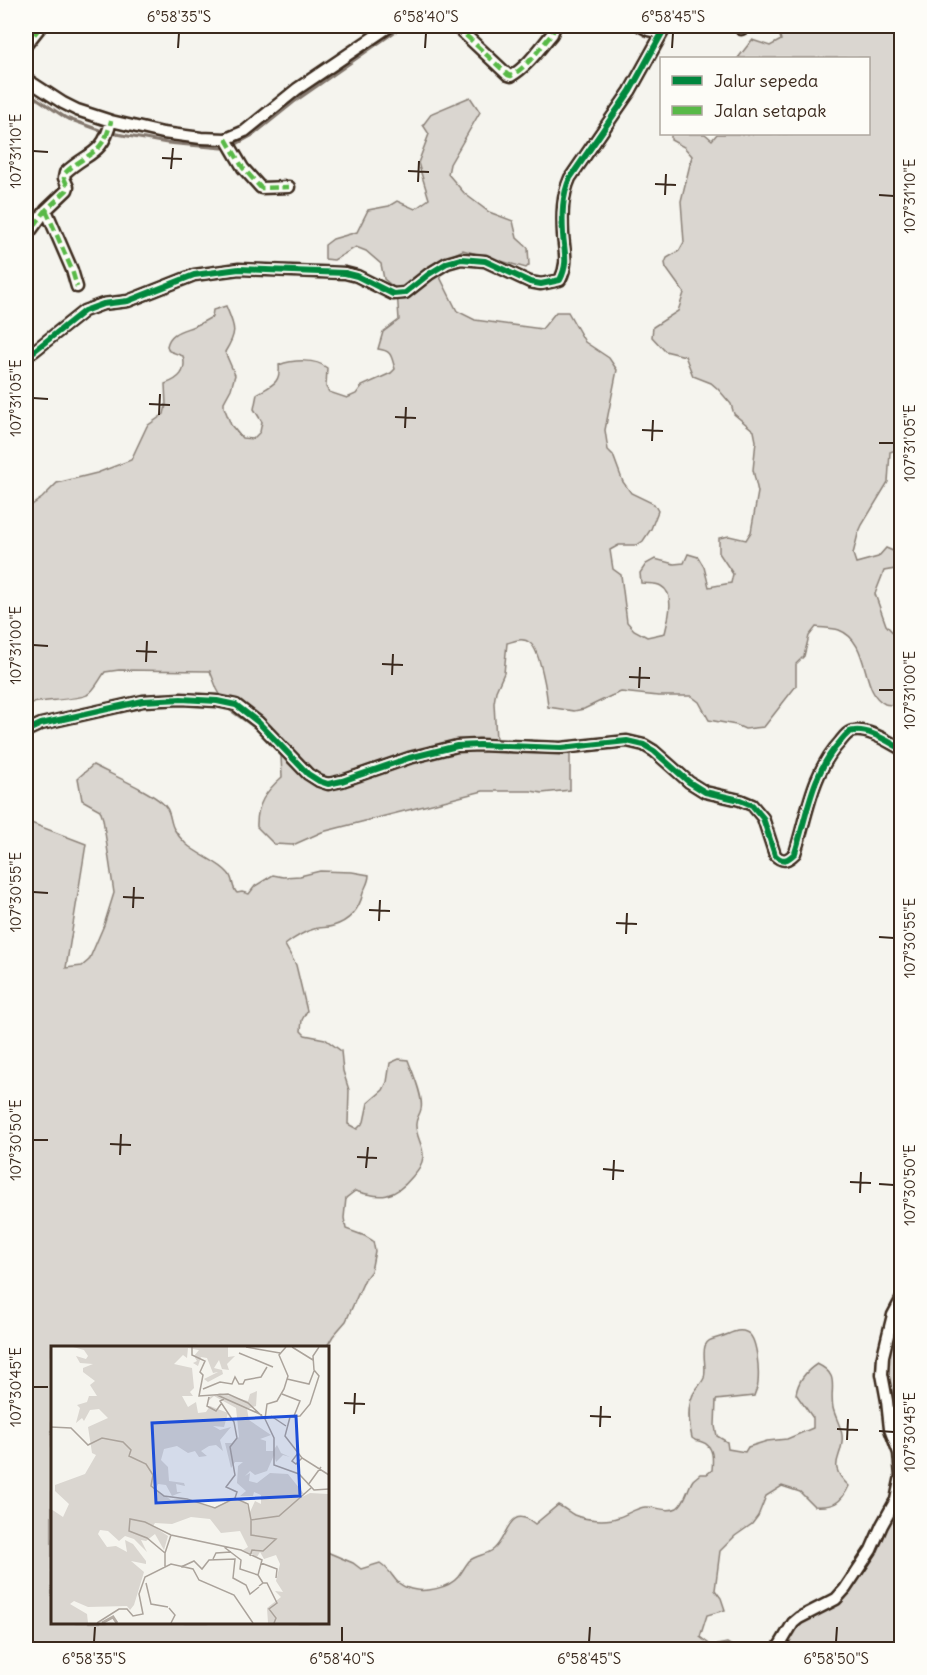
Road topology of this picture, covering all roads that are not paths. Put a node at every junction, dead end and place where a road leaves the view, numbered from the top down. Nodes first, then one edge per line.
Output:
1 (41, 26) edge
2 (390, 26) edge
3 (456, 26) edge
4 (641, 26) edge
5 (659, 26) edge
6 (666, 26) edge
7 (554, 27) edge
8 (26, 45) edge
9 (26, 79) edge
10 (110, 128) junction
11 (228, 144) junction
12 (289, 188) dead end
13 (46, 210) junction
14 (26, 237) edge
15 (77, 287) dead end
16 (26, 355) edge
17 (26, 731) edge
18 (902, 749) edge
19 (902, 1298) edge
20 (777, 1650) edge

1 - 8 street
2 - 11 street
3 - 7 street
4 - 5 street
6 - 16 street
9 - 10 street
10 - 11 street
10 - 13 street
11 - 12 street
13 - 14 street
13 - 15 street
17 - 18 street
19 - 20 street

